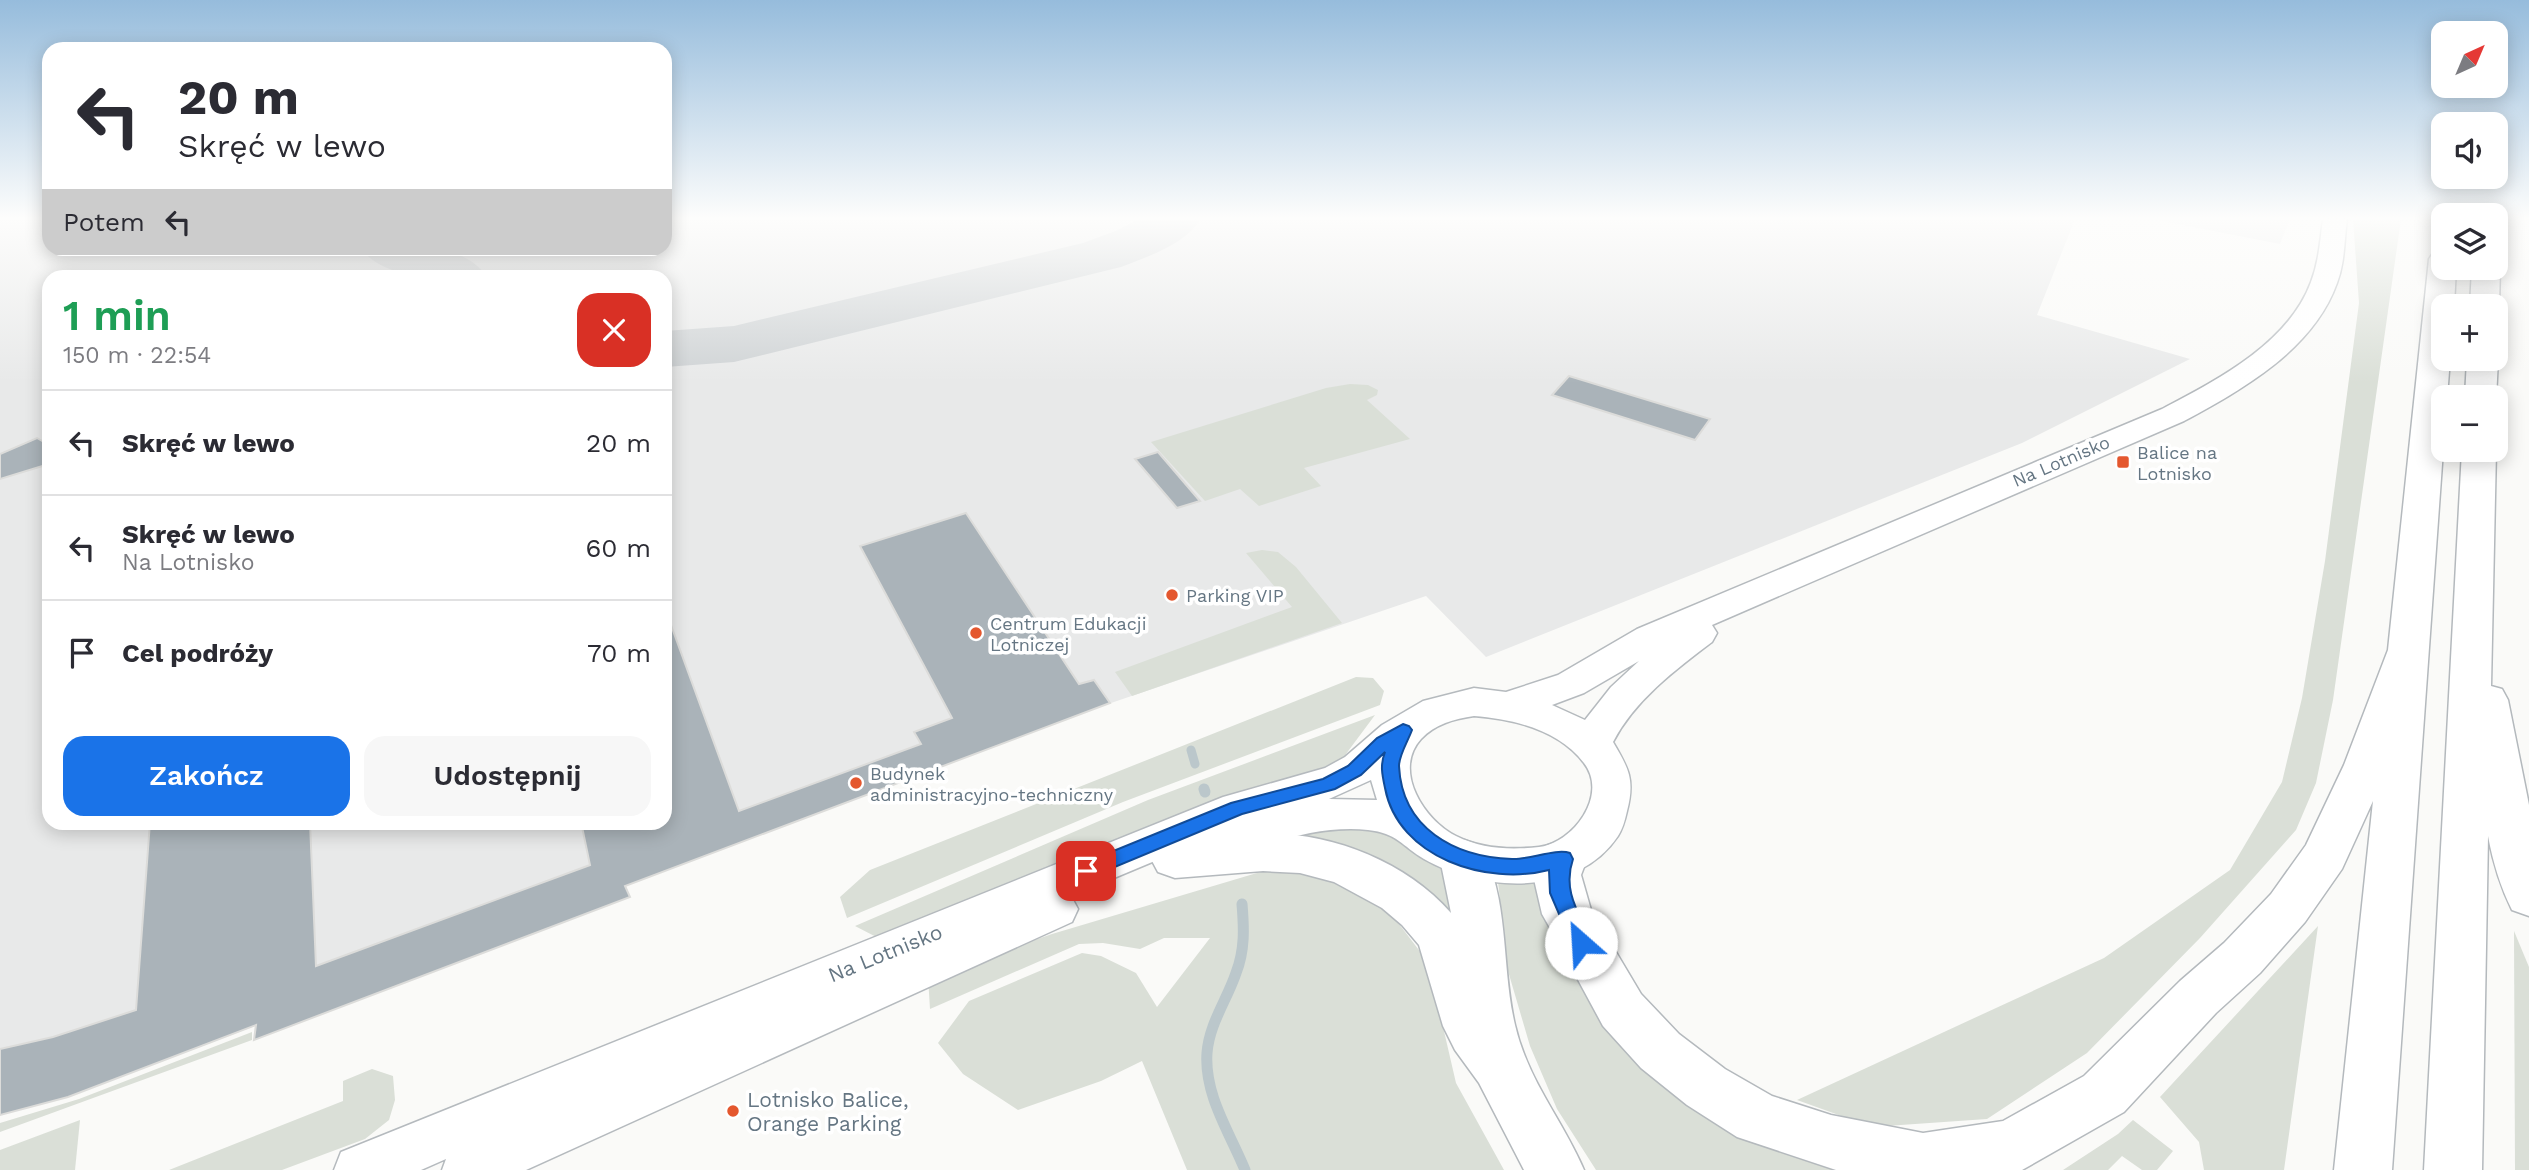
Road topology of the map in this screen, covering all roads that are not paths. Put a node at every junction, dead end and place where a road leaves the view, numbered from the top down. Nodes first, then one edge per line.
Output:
1 (2326, 274) edge
2 (2441, 280) edge
3 (2479, 462) edge
4 (1741, 599) junction
5 (2473, 619) junction
6 (2409, 649) junction
7 (1510, 705) junction
8 (1403, 730) junction
9 (1591, 745) junction
10 (1410, 826) junction
11 (1175, 859) junction
12 (1464, 859) junction
13 (1563, 859) junction
14 (2529, 896) edge
15 (1503, 1072) junction
16 (360, 1170) edge
17 (468, 1170) edge
18 (1555, 1170) edge
19 (2363, 1170) edge
20 (2453, 1170) edge

1 - 4 main road, Na Lotnisko
2 - 6 highway
3 - 5 highway
4 - 7 main road, Na Lotnisko
4 - 9 main road, Na Lotnisko
5 - 14 highway
5 - 20 highway
6 - 13 highway
6 - 19 highway
7 - 8 main road
7 - 9 main road
8 - 10 main road
8 - 16 main road, Na Lotnisko
9 - 13 main road
10 - 11 main road, Na Lotnisko
10 - 12 main road
11 - 15 highway
11 - 17 main road, Na Lotnisko
12 - 13 main road
12 - 15 highway
15 - 18 highway

